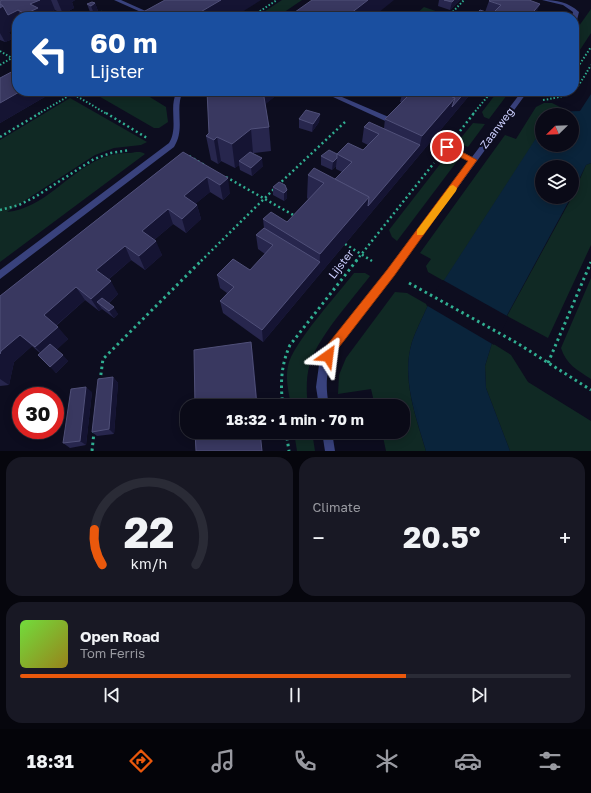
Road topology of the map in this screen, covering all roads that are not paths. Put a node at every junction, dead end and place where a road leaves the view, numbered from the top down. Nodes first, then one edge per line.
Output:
1 (118, 0) edge
2 (545, 0) edge
3 (145, 12) edge
4 (576, 12) edge
5 (178, 96) edge
6 (335, 96) edge
7 (520, 96) edge
8 (398, 124) edge
9 (432, 140) edge
10 (473, 160) junction
11 (0, 275) edge
12 (323, 399) edge
13 (328, 439) edge
14 (330, 451) edge

1 - 3 street
2 - 4 street
5 - 11 street
6 - 8 street
7 - 10 street, Zaanweg
9 - 10 street
10 - 12 street, Zaanweg
13 - 14 street

